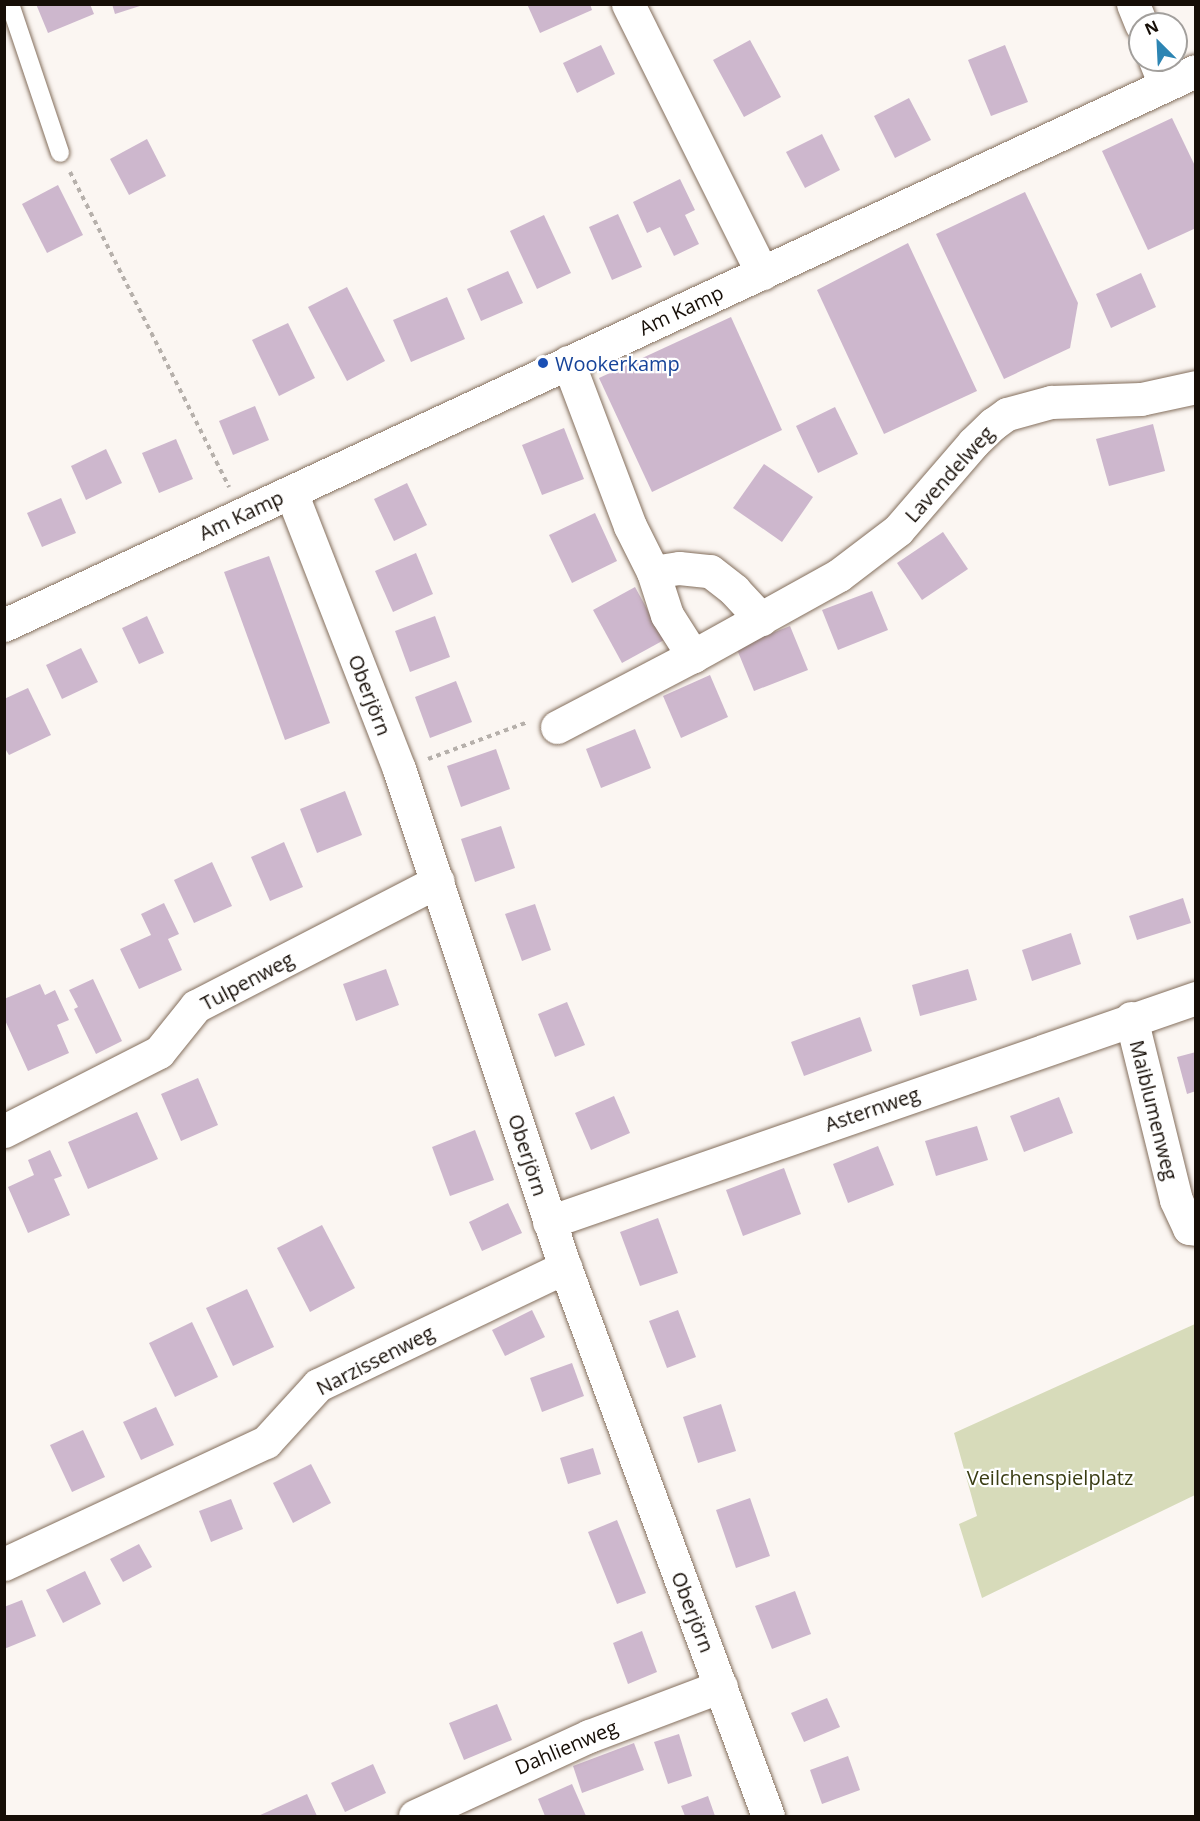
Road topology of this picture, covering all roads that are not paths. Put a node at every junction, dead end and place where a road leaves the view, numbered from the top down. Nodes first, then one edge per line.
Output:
1 (10, 4) edge
2 (628, 4) edge
3 (1196, 71) edge
4 (1160, 73) edge
5 (60, 153) road end
6 (762, 273) junction
7 (567, 362) junction
8 (1196, 387) edge
9 (291, 492) junction
10 (653, 572) junction
11 (761, 619) junction
12 (4, 626) edge
13 (693, 656) junction
14 (557, 727) road end
15 (438, 881) junction
16 (1196, 998) edge
17 (1131, 1018) junction
18 (4, 1131) edge
19 (549, 1222) junction
20 (1196, 1229) edge
21 (564, 1267) junction
22 (4, 1564) edge
23 (721, 1686) junction
24 (415, 1816) edge
25 (768, 1816) edge

1 - 5 lane
2 - 6 street
3 - 4 street, Am Kamp
4 - 6 street, Am Kamp
6 - 7 street, Am Kamp
7 - 9 street, Am Kamp
7 - 10 street
8 - 11 street, Lavendelweg
9 - 12 street, Am Kamp
9 - 15 street, Oberjörn
10 - 11 street
10 - 13 street
11 - 13 street, Lavendelweg
13 - 14 street, Lavendelweg
15 - 18 street, Tulpenweg
15 - 19 street, Oberjörn
16 - 17 street, Asternweg
17 - 19 street, Asternweg
17 - 20 street, Maiblumenweg
19 - 21 street, Oberjörn
21 - 22 street, Narzissenweg
21 - 23 street, Oberjörn
23 - 24 street, Dahlienweg
23 - 25 street, Oberjörn

